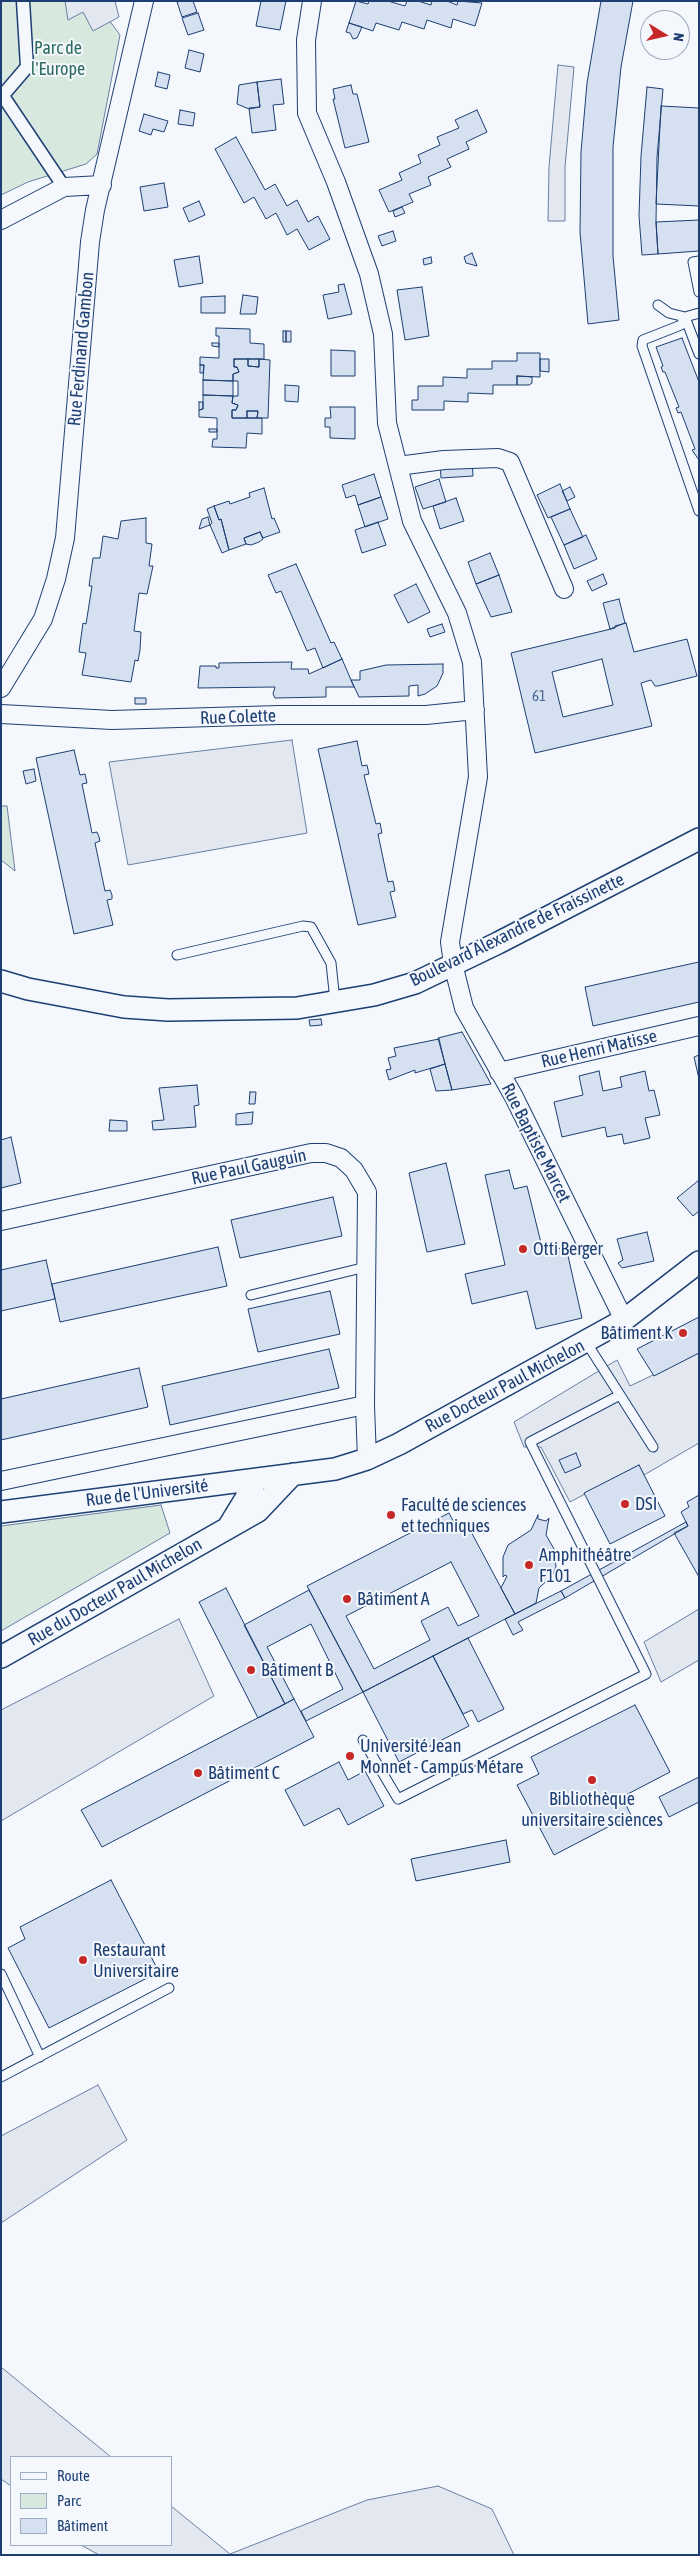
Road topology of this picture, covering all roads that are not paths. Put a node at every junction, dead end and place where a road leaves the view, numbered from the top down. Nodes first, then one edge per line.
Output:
1 (23, 1) edge
2 (144, 1) edge
3 (312, 1) edge
4 (2, 94) edge
5 (102, 185) junction
6 (64, 187) junction
7 (1, 220) edge
8 (699, 261) edge
9 (699, 292) edge
10 (658, 305) dead end
11 (699, 313) edge
12 (685, 317) junction
13 (699, 354) edge
14 (398, 466) junction
15 (699, 511) edge
16 (564, 589) dead end
17 (1, 688) edge
18 (475, 710) junction
19 (1, 714) edge
20 (699, 839) edge
21 (177, 955) dead end
22 (453, 964) junction
23 (1, 981) edge
24 (335, 1002) junction
25 (699, 1026) edge
26 (499, 1072) junction
27 (1, 1221) edge
28 (699, 1262) edge
29 (366, 1267) junction
30 (251, 1295) dead end
31 (624, 1320) junction
32 (586, 1342) junction
33 (620, 1395) junction
34 (365, 1405) junction
35 (653, 1447) dead end
36 (367, 1459) junction
37 (293, 1474) junction
38 (257, 1480) junction
39 (1, 1481) edge
40 (1, 1512) edge
41 (229, 1526) junction
42 (1, 1658) edge
43 (363, 1740) dead end
44 (1, 1974) edge
45 (170, 1988) dead end
46 (40, 2056) junction
47 (1, 2077) edge

1 - 4 street
2 - 5 street, Rue Ferdinand Gambon
3 - 14 street, Rue Baptiste Marcet
4 - 6 street
5 - 6 street
5 - 17 street, Rue Ferdinand Gambon
6 - 7 street
8 - 9 lane
10 - 12 lane
11 - 12 lane
12 - 13 lane
12 - 15 lane
14 - 16 street
14 - 18 street, Rue Baptiste Marcet
18 - 19 street, Rue Colette
18 - 22 street, Rue Baptiste Marcet
20 - 22 street, Boulevard Alexandre de Fraissinette
21 - 24 lane
22 - 24 street, Boulevard Alexandre de Fraissinette
22 - 26 street, Rue Baptiste Marcet
23 - 24 street, Boulevard Alexandre de Fraissinette
25 - 26 street, Rue Henri Matisse
26 - 31 street, Rue Baptiste Marcet
27 - 29 street, Rue Paul Gauguin
28 - 31 street, Rue Docteur Paul Michelon
29 - 30 lane
29 - 34 street, Rue Paul Gauguin
31 - 32 street, Rue Docteur Paul Michelon
32 - 33 lane
32 - 36 street, Rue Docteur Paul Michelon
33 - 35 lane
33 - 43 lane
34 - 36 street, Rue Paul Gauguin
34 - 39 street
36 - 37 street, Rue Docteur Paul Michelon
37 - 38 street, Rue de l'Université
37 - 41 street, Rue du Docteur Paul Michelon
38 - 40 street, Rue de l'Université
38 - 41 street, Rue du Docteur Paul Michelon
41 - 42 street, Rue du Docteur Paul Michelon
44 - 46 lane
45 - 46 lane
46 - 47 lane

